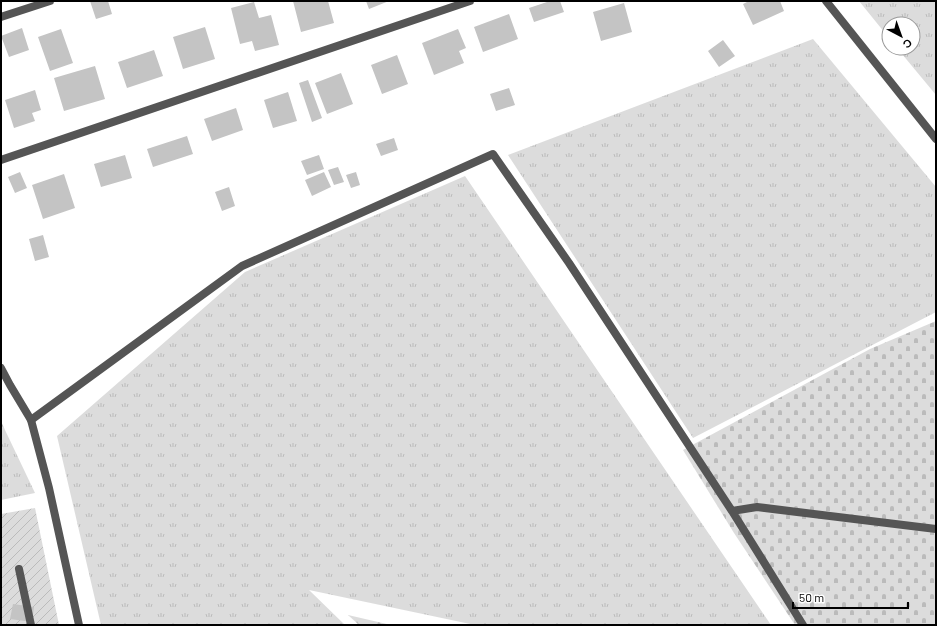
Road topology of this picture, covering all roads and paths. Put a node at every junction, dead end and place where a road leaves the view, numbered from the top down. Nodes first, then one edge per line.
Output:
1 (50, 1) edge
2 (470, 1) edge
3 (826, 1) edge
4 (1, 17) edge
5 (936, 139) edge
6 (1, 160) edge
7 (1, 368) edge
8 (31, 420) junction
9 (732, 511) junction
10 (936, 529) edge
11 (20, 569) dead end
12 (31, 625) edge
13 (79, 625) edge
14 (803, 625) edge

1 - 4 street
2 - 6 street
3 - 5 street
7 - 8 street
8 - 9 street
8 - 13 street
9 - 10 street
9 - 14 street
11 - 12 street

